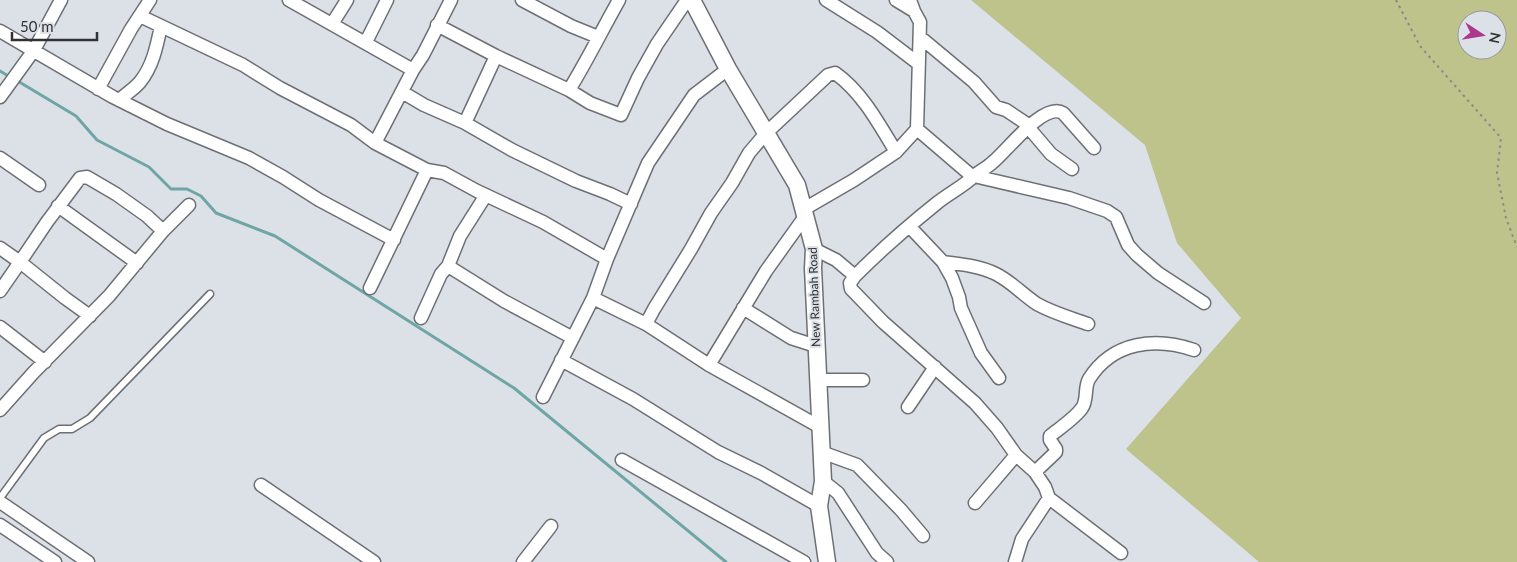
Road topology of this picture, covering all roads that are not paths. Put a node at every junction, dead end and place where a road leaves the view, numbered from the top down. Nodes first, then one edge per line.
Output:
1 (60, 0) edge
2 (150, 0) edge
3 (289, 0) edge
4 (347, 0) edge
5 (387, 0) edge
6 (451, 0) edge
7 (522, 0) edge
8 (619, 0) edge
9 (687, 0) edge
10 (692, 0) edge
11 (826, 0) edge
12 (896, 0) edge
13 (912, 5) edge
14 (140, 16) junction
15 (332, 24) junction
16 (437, 24) junction
17 (161, 26) junction
18 (0, 31) edge
19 (598, 37) junction
20 (920, 37) junction
21 (366, 42) junction
22 (34, 50) junction
23 (496, 56) junction
24 (920, 64) junction
25 (413, 70) junction
26 (728, 70) junction
27 (98, 88) junction
28 (569, 90) junction
29 (402, 92) junction
30 (2, 94) edge
31 (120, 100) junction
32 (465, 123) junction
33 (1029, 126) junction
34 (917, 129) junction
35 (766, 133) junction
36 (375, 143) junction
37 (1094, 148) dead end
38 (896, 152) junction
39 (0, 158) edge
40 (1072, 169) dead end
41 (427, 170) junction
42 (973, 176) junction
43 (39, 185) dead end
44 (486, 195) junction
45 (631, 204) junction
46 (189, 205) dead end
47 (58, 206) junction
48 (805, 212) junction
49 (909, 226) junction
50 (163, 231) junction
51 (394, 240) junction
52 (0, 248) edge
53 (814, 249) junction
54 (607, 259) junction
55 (20, 262) junction
56 (943, 262) junction
57 (137, 263) junction
58 (448, 266) junction
59 (855, 276) junction
60 (370, 288) dead end
61 (0, 291) edge
62 (210, 294) dead end
63 (593, 298) junction
64 (1204, 303) dead end
65 (743, 308) junction
66 (90, 316) junction
67 (421, 318) dead end
68 (646, 324) junction
69 (1088, 324) dead end
70 (0, 326) edge
71 (573, 338) junction
72 (816, 346) junction
73 (1194, 350) dead end
74 (561, 360) junction
75 (44, 362) junction
76 (709, 365) junction
77 (935, 367) junction
78 (999, 378) dead end
79 (818, 380) junction
80 (863, 380) dead end
81 (543, 397) dead end
82 (908, 406) dead end
83 (0, 410) edge
84 (820, 428) junction
85 (820, 452) junction
86 (1016, 456) junction
87 (622, 460) dead end
88 (1035, 472) junction
89 (823, 481) junction
90 (261, 485) dead end
91 (0, 498) edge
92 (1049, 498) junction
93 (0, 502) edge
94 (975, 503) dead end
95 (819, 506) junction
96 (0, 525) edge
97 (552, 526) dead end
98 (922, 536) dead end
99 (1121, 553) dead end
100 (55, 562) edge
101 (88, 562) edge
102 (374, 562) edge
103 (523, 562) edge
104 (804, 562) edge
105 (826, 562) edge
106 (887, 562) edge
107 (1016, 562) edge

1 - 22 street
2 - 14 street
3 - 15 street
4 - 15 street
5 - 21 street
6 - 16 street
7 - 19 street
8 - 19 street
9 - 28 street
10 - 26 street, New Rambah Road
11 - 24 street
12 - 13 street
13 - 20 street
14 - 17 street
14 - 27 street
15 - 21 street
16 - 23 street
16 - 25 street
17 - 31 street
17 - 36 street
18 - 22 street
19 - 28 street
20 - 24 street
20 - 33 street
21 - 25 street
22 - 27 street
22 - 30 street
23 - 28 street
23 - 32 street
24 - 34 street
25 - 29 street
26 - 35 street, New Rambah Road
26 - 45 street
27 - 31 street
29 - 32 street
29 - 36 street
31 - 51 street
32 - 45 street
33 - 37 street
33 - 40 street
33 - 42 street
34 - 38 street
34 - 42 street
35 - 38 street
35 - 48 street, New Rambah Road
35 - 68 street
36 - 41 street
38 - 48 street
39 - 43 street
41 - 44 street
41 - 51 street
42 - 49 street
42 - 64 street
44 - 54 street
44 - 58 street
45 - 54 street
46 - 50 street
47 - 50 street
47 - 55 street
47 - 57 street
48 - 53 street, New Rambah Road
48 - 65 street
49 - 56 street
49 - 59 street
50 - 57 street
51 - 60 street
52 - 55 street
53 - 59 street
53 - 72 street, New Rambah Road
54 - 63 street
55 - 61 street
55 - 66 street
56 - 69 street
56 - 78 street
57 - 66 street
58 - 67 street
58 - 71 street
59 - 77 street
62 - 91 lane
63 - 68 street
63 - 71 street
65 - 72 street
65 - 76 street
66 - 75 street
68 - 76 street
70 - 75 street
71 - 74 street
72 - 79 street, New Rambah Road
73 - 88 street
74 - 81 street
74 - 95 street
75 - 83 street
76 - 84 street
77 - 82 street
77 - 86 street
79 - 80 street
79 - 84 street, New Rambah Road
84 - 85 street, New Rambah Road
85 - 89 street, New Rambah Road
85 - 98 street
86 - 88 street
86 - 94 street
87 - 104 street
88 - 92 street
89 - 95 street, New Rambah Road
89 - 106 street
90 - 102 street
92 - 99 street
92 - 107 street
93 - 101 street
95 - 105 street, New Rambah Road
96 - 100 street
97 - 103 street

